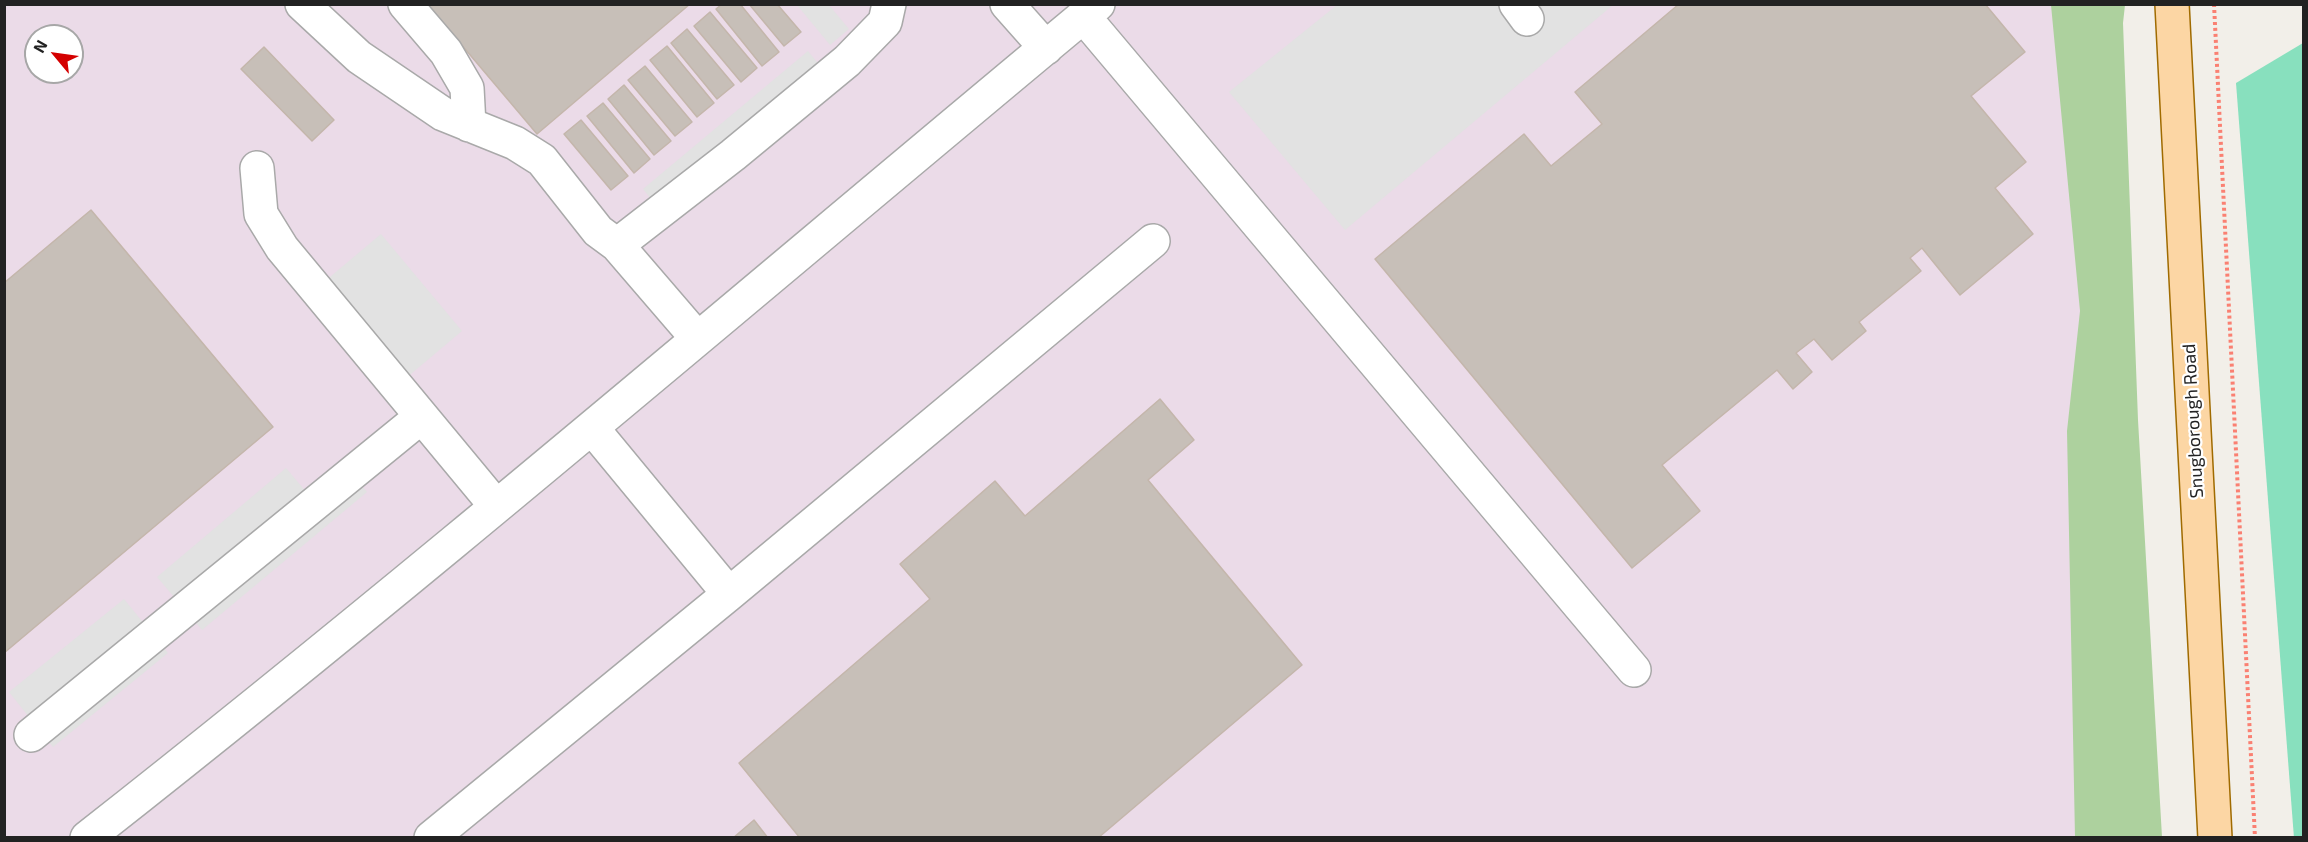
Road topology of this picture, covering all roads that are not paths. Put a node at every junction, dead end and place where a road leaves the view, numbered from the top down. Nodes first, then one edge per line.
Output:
1 (302, 4) edge
2 (405, 4) edge
3 (889, 4) edge
4 (1007, 4) edge
5 (2172, 4) edge
6 (1091, 11) edge
7 (1047, 48) junction
8 (469, 125) junction
9 (257, 168) dead end
10 (1153, 241) dead end
11 (617, 245) junction
12 (697, 338) junction
13 (421, 417) junction
14 (591, 428) junction
15 (496, 506) junction
16 (729, 594) junction
17 (1634, 669) dead end
18 (31, 735) dead end
19 (87, 837) edge
20 (431, 837) edge
21 (2215, 837) edge

1 - 8 lane
2 - 8 lane
3 - 11 lane
4 - 7 lane
5 - 21 main road, Snugborough Road
6 - 7 lane
6 - 17 lane
7 - 12 lane
8 - 11 lane
9 - 13 lane
10 - 16 lane
11 - 12 lane
12 - 14 lane
13 - 15 lane
13 - 18 lane
14 - 15 lane
14 - 16 lane
15 - 19 lane
16 - 20 lane

